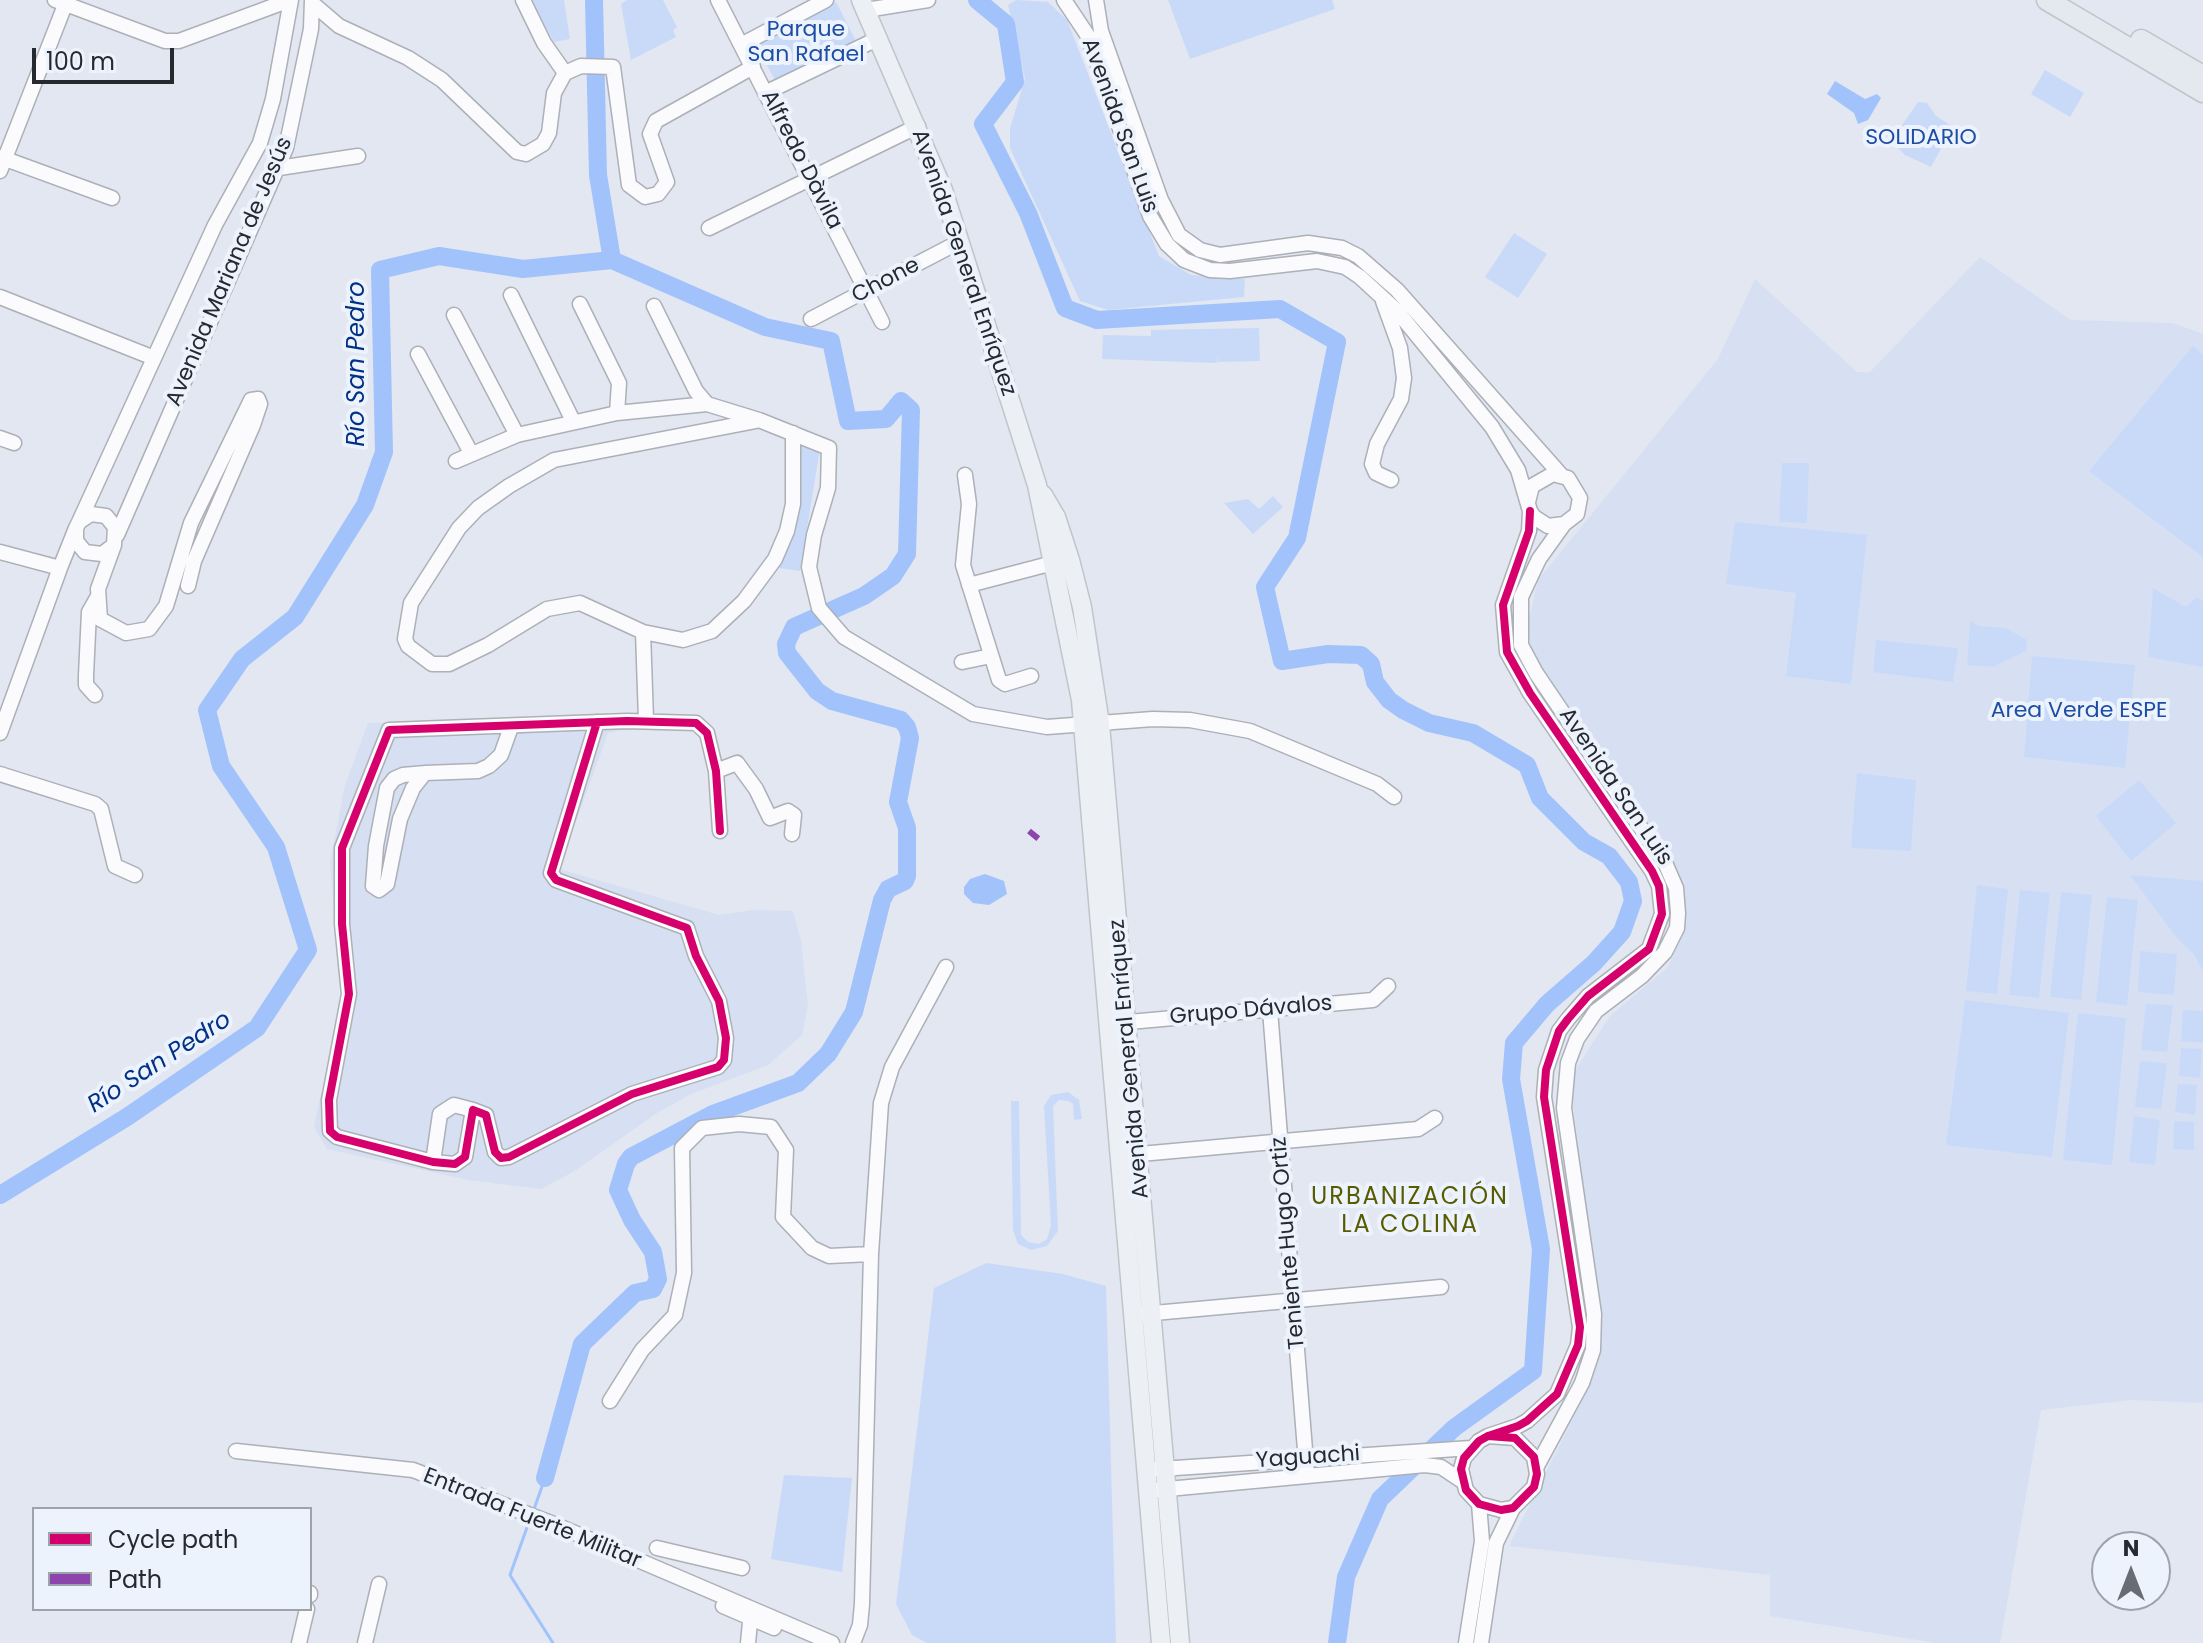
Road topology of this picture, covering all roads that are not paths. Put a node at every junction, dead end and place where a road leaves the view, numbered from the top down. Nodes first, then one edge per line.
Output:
1 (292, 0) edge
2 (523, 0) edge
3 (718, 0) edge
4 (826, 0) edge
5 (928, 0) edge
6 (1064, 0) edge
7 (1096, 0) edge
8 (2047, 0) edge
9 (2073, 0) edge
10 (63, 2) edge
11 (312, 2) edge
12 (863, 5) edge
13 (879, 38) junction
14 (741, 45) junction
15 (753, 67) junction
16 (565, 73) junction
17 (2203, 76) edge
18 (2203, 92) edge
19 (765, 93) junction
20 (1120, 105) junction
21 (918, 126) junction
22 (358, 156) dead end
23 (2, 162) edge
24 (279, 168) junction
25 (809, 177) junction
26 (112, 198) dead end
27 (709, 228) dead end
28 (959, 242) junction
29 (868, 291) junction
30 (1380, 293) junction
31 (511, 295) dead end
32 (0, 297) edge
33 (580, 304) dead end
34 (654, 306) dead end
35 (454, 315) dead end
36 (811, 319) dead end
37 (882, 322) dead end
38 (418, 354) dead end
39 (154, 358) junction
40 (707, 404) junction
41 (617, 413) junction
42 (759, 420) junction
43 (573, 421) junction
44 (793, 433) junction
45 (517, 435) junction
46 (471, 453) junction
47 (456, 461) dead end
48 (965, 475) dead end
49 (1561, 475) junction
50 (1391, 480) dead end
51 (1037, 485) junction
52 (1529, 506) junction
53 (1564, 524) junction
54 (77, 525) junction
55 (115, 540) junction
56 (0, 552) edge
57 (93, 554) junction
58 (1053, 563) junction
59 (59, 572) junction
60 (969, 585) junction
61 (188, 586) dead end
62 (97, 593) junction
63 (643, 632) junction
64 (991, 656) junction
65 (962, 662) dead end
66 (1031, 676) dead end
67 (95, 695) dead end
68 (1089, 699) junction
69 (6, 700) edge
70 (646, 720) junction
71 (597, 722) junction
72 (1093, 725) junction
73 (511, 727) junction
74 (0, 733) edge
75 (716, 771) junction
76 (425, 773) junction
77 (0, 774) edge
78 (1394, 797) dead end
79 (720, 831) dead end
80 (792, 834) dead end
81 (135, 875) dead end
82 (946, 967) dead end
83 (1388, 986) dead end
84 (1270, 1010) junction
85 (1118, 1023) junction
86 (473, 1110) junction
87 (1435, 1118) dead end
88 (1282, 1142) junction
89 (1128, 1155) junction
90 (433, 1162) junction
91 (871, 1254) junction
92 (1441, 1287) dead end
93 (1295, 1300) junction
94 (1143, 1314) junction
95 (610, 1401) dead end
96 (1488, 1436) junction
97 (1471, 1448) junction
98 (236, 1451) dead end
99 (1306, 1458) junction
100 (1537, 1466) junction
101 (1155, 1469) junction
102 (1307, 1475) junction
103 (1462, 1481) junction
104 (1157, 1490) junction
105 (1479, 1504) junction
106 (1513, 1508) junction
107 (657, 1548) dead end
108 (696, 1559) junction
109 (742, 1568) dead end
110 (683, 1581) junction
111 (379, 1584) dead end
112 (307, 1611) edge
113 (751, 1613) junction
114 (299, 1643) edge
115 (365, 1643) edge
116 (748, 1643) edge
117 (811, 1643) edge
118 (832, 1643) edge
119 (853, 1643) edge
120 (1161, 1643) edge
121 (1180, 1643) edge
122 (1466, 1643) edge
123 (1481, 1643) edge

1 - 10 street
1 - 11 street
1 - 39 street, Avenida Mariana de Jesús
2 - 16 street
3 - 14 street, Alfredo Dàvila
4 - 14 street
5 - 12 street
6 - 20 street, Avenida San Luis
7 - 20 street, Avenida San Luis
8 - 18 highway
9 - 17 highway
10 - 23 street
11 - 16 street
11 - 24 street, Avenida Mariana de Jesús
12 - 13 main road, Avenida General Enríquez
13 - 19 street
13 - 21 main road, Avenida General Enríquez
14 - 15 street, Alfredo Dàvila
15 - 16 street
15 - 19 street, Alfredo Dàvila
19 - 25 street, Alfredo Dàvila
20 - 30 street, Avenida San Luis
20 - 49 street, Avenida San Luis
21 - 25 street
21 - 28 main road, Avenida General Enríquez
22 - 24 street
23 - 26 street
24 - 55 street, Avenida Mariana de Jesús
25 - 27 street
25 - 29 street, Alfredo Dàvila
28 - 29 street, Chone
28 - 51 main road, Avenida General Enríquez
29 - 36 street, Chone
29 - 37 street, Alfredo Dàvila
30 - 50 street
30 - 52 street, Avenida San Luis
31 - 43 street
32 - 39 street
33 - 41 street
34 - 40 street
35 - 45 street
38 - 46 street
39 - 54 street, Avenida Mariana de Jesús
40 - 41 street
40 - 42 street
41 - 43 street
42 - 44 street
42 - 63 street
43 - 45 street
44 - 63 street
44 - 72 street
45 - 46 street
46 - 47 street
48 - 60 street
49 - 52 street
49 - 53 street
51 - 58 main road, Avenida General Enríquez
51 - 68 main road, Avenida General Enríquez
52 - 53 street
52 - 96 street, Avenida San Luis
53 - 100 street, Avenida San Luis
54 - 55 street
54 - 57 street
54 - 59 street, Avenida Mariana de Jesús
55 - 57 street
55 - 62 street, Avenida Mariana de Jesús
56 - 59 street
57 - 59 street
57 - 62 street
58 - 60 street
58 - 68 main road, Avenida General Enríquez
59 - 69 street, Avenida Mariana de Jesús
60 - 64 street
61 - 62 street
62 - 67 street
63 - 70 street
64 - 65 street
64 - 66 street
68 - 72 main road, Avenida General Enríquez
69 - 74 street, Avenida Mariana de Jesús
70 - 71 street
70 - 75 street
71 - 73 street
71 - 86 street
72 - 78 street
72 - 85 main road, Avenida General Enríquez
73 - 76 street
73 - 90 street
75 - 79 street
75 - 80 street
76 - 76 street
77 - 81 street
82 - 91 street
83 - 84 street, Grupo Dávalos
84 - 85 street, Grupo Dávalos
84 - 88 street, Teniente Hugo Ortiz
85 - 89 main road, Avenida General Enríquez
86 - 90 street
86 - 90 street
87 - 88 street
88 - 89 street
88 - 93 street, Teniente Hugo Ortiz
89 - 94 main road, Avenida General Enríquez
91 - 95 street
91 - 119 street
92 - 93 street
93 - 94 street
93 - 99 street, Teniente Hugo Ortiz
94 - 101 main road, Avenida General Enríquez
96 - 97 street
96 - 100 street
97 - 99 street, Yaguachi
97 - 103 street
98 - 110 street, Entrada Fuerte Militar
99 - 101 street, Yaguachi
99 - 102 street, Teniente Hugo Ortiz
100 - 106 street
101 - 104 main road, Avenida General Enríquez
102 - 103 street, Yaguachi
102 - 104 street, Yaguachi
103 - 105 street
104 - 120 main road, Avenida General Enríquez
104 - 121 main road, Avenida General Enríquez
105 - 106 street
105 - 122 street
106 - 123 street
107 - 108 street
108 - 109 street
108 - 110 street
110 - 113 street, Entrada Fuerte Militar
111 - 115 street
112 - 114 street
113 - 116 street
113 - 117 street, Entrada Fuerte Militar
113 - 118 street, Entrada Fuerte Militar

